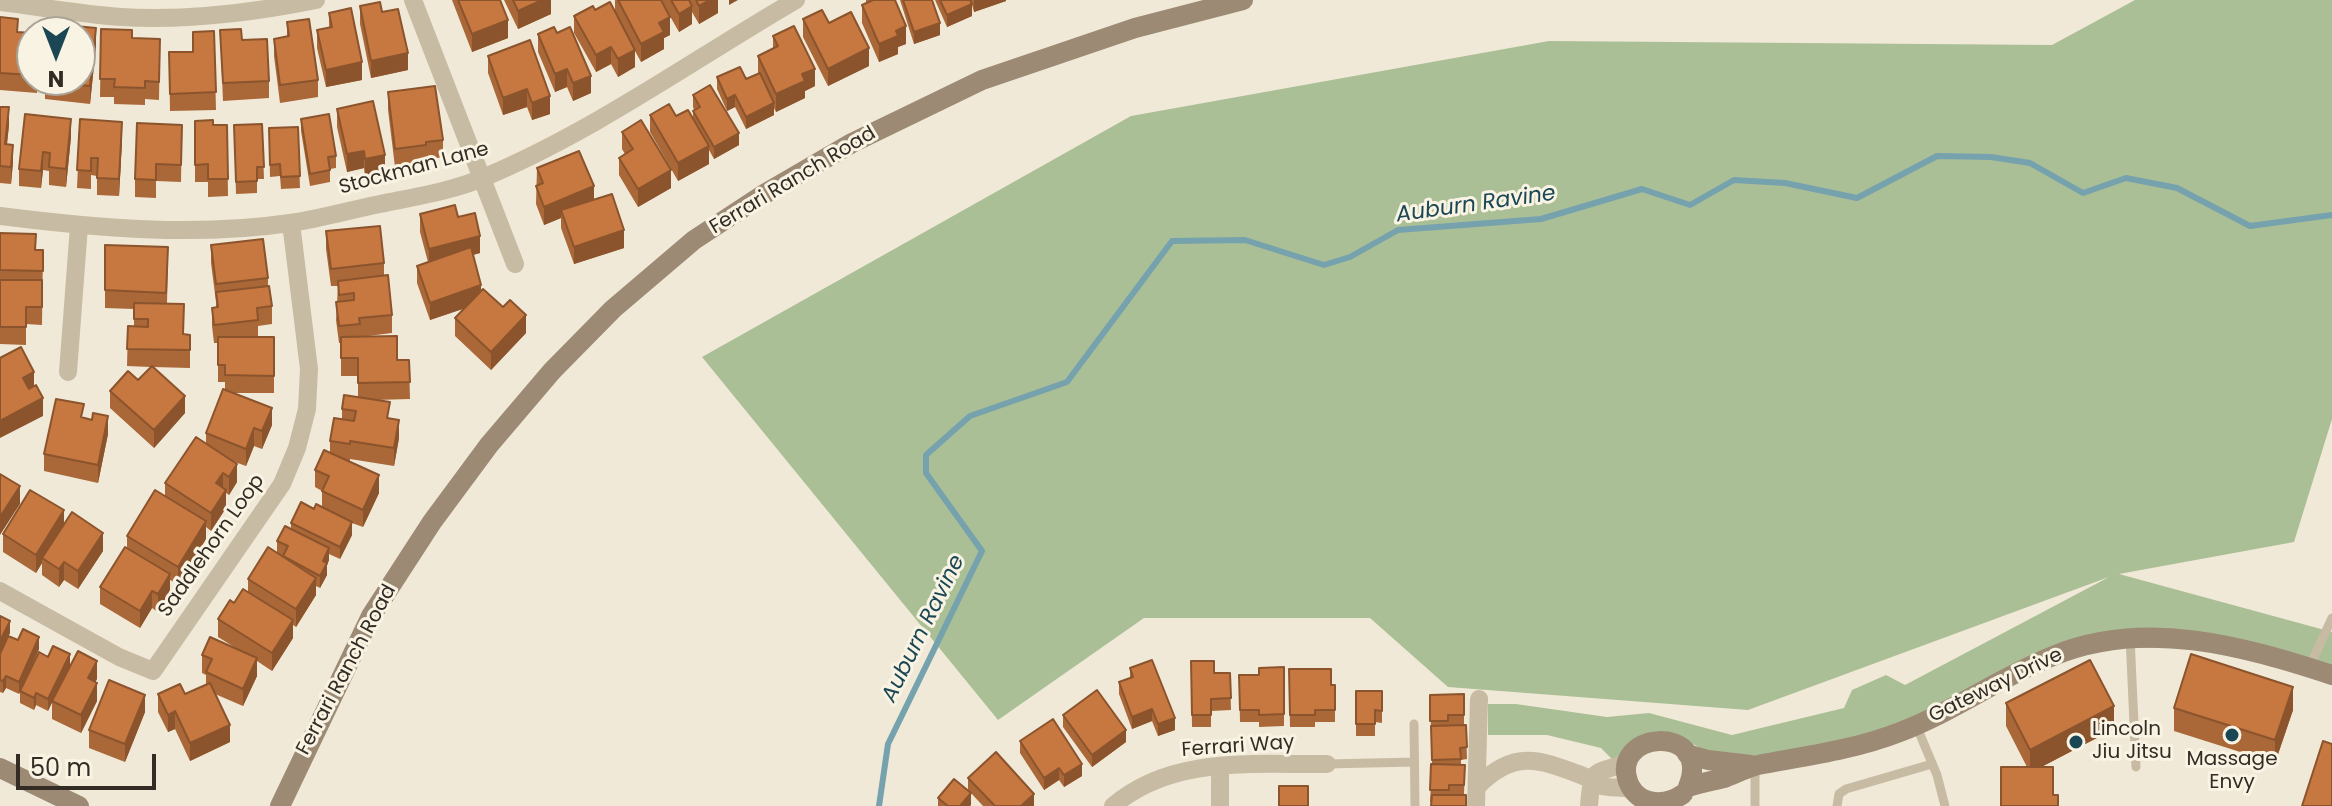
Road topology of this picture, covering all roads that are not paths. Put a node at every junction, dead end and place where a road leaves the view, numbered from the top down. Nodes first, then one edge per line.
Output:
1 (316, 0) edge
2 (413, 0) edge
3 (796, 0) edge
4 (1243, 0) edge
5 (0, 2) edge
6 (483, 178) junction
7 (0, 216) edge
8 (291, 223) junction
9 (79, 226) junction
10 (515, 264) dead end
11 (68, 372) dead end
12 (0, 591) edge
13 (2332, 618) edge
14 (2130, 637) junction
15 (2309, 668) junction
16 (2332, 675) edge
17 (1479, 699) dead end
18 (1414, 724) dead end
19 (1916, 725) junction
20 (1687, 754) junction
21 (1414, 762) junction
22 (1628, 762) junction
23 (1327, 764) joint
24 (1932, 764) junction
25 (1220, 766) junction
26 (1755, 766) junction
27 (2136, 767) dead end
28 (0, 768) edge
29 (1591, 778) junction
30 (1478, 786) junction
31 (1683, 796) edge
32 (1644, 799) edge
33 (79, 806) edge
34 (280, 806) edge
35 (1113, 806) edge
36 (1220, 806) edge
37 (1415, 806) edge
38 (1476, 806) edge
39 (1589, 806) edge
40 (1755, 806) edge
41 (1837, 806) edge
42 (1945, 806) edge

1 - 5 street
2 - 6 street
3 - 6 street, Stockman Lane
4 - 34 main road, Ferrari Ranch Road
6 - 8 street, Stockman Lane
6 - 10 street
7 - 9 street, Stockman Lane
8 - 9 street, Stockman Lane
8 - 12 street, Saddlehorn Loop
9 - 11 street
13 - 15 lane
14 - 15 main road, Gateway Drive
14 - 19 main road, Gateway Drive
14 - 27 lane
15 - 16 main road, Gateway Drive
17 - 30 street
18 - 21 lane
19 - 24 lane
19 - 26 main road, Gateway Drive
20 - 22 main road
20 - 26 main road, Gateway Drive
20 - 31 main road
21 - 23 lane
21 - 37 lane
22 - 29 street
22 - 32 main road
23 - 25 street, Ferrari Way
24 - 41 lane
24 - 42 lane
25 - 35 street, Ferrari Way
25 - 36 street
26 - 31 main road, Gateway Drive
26 - 40 lane
28 - 33 main road
29 - 30 street
29 - 32 street
29 - 39 street
30 - 38 street
31 - 32 main road

